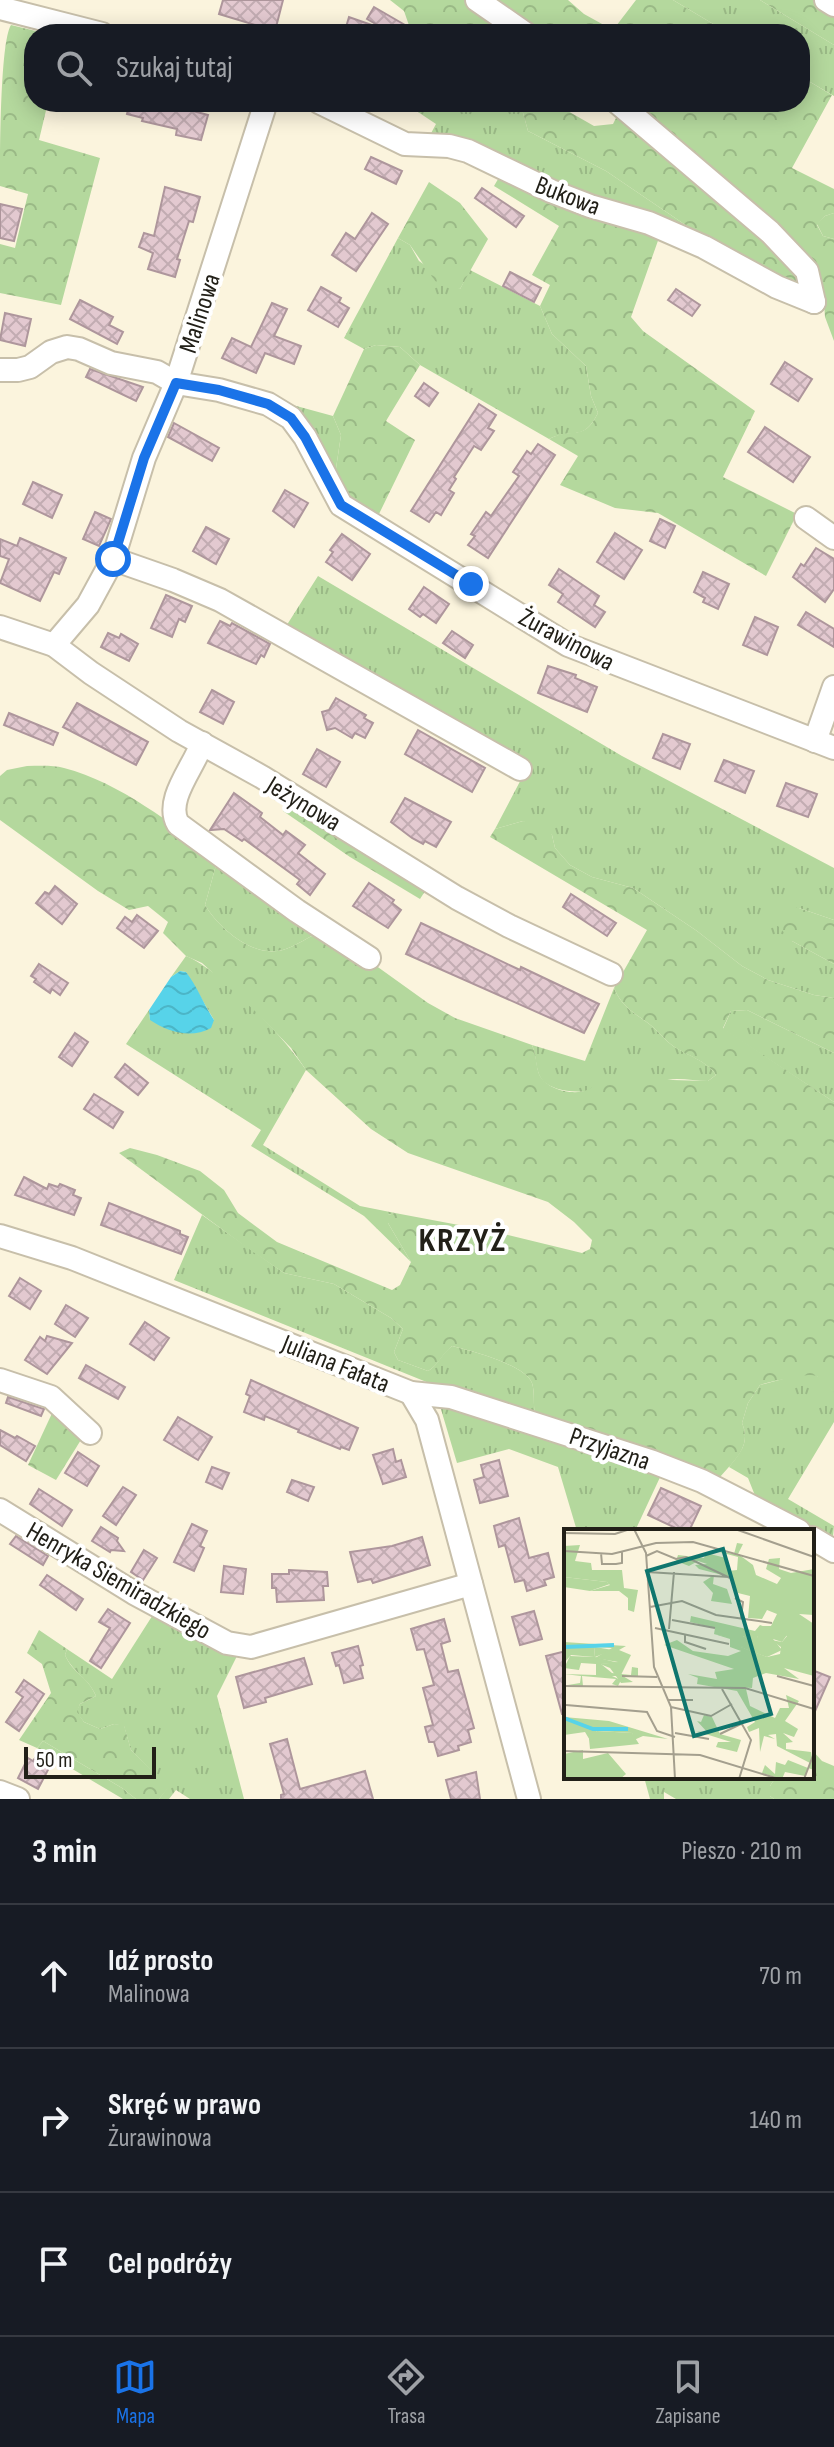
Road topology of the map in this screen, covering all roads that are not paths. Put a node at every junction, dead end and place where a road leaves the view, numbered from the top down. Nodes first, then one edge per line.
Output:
1 (477, 0) edge
2 (826, 0) edge
3 (834, 5) edge
4 (0, 8) edge
5 (63, 24) edge
6 (512, 24) edge
7 (263, 112) edge
8 (339, 112) edge
9 (629, 112) edge
10 (0, 370) edge
11 (176, 383) junction
12 (806, 518) dead end
13 (834, 538) edge
14 (113, 559) junction
15 (0, 627) edge
16 (54, 645) junction
17 (834, 687) edge
18 (202, 743) junction
19 (825, 744) edge
20 (520, 769) dead end
21 (369, 958) dead end
22 (611, 974) dead end
23 (0, 1236) edge
24 (0, 1380) edge
25 (411, 1393) junction
26 (90, 1433) dead end
27 (0, 1510) edge
28 (795, 1529) edge
29 (814, 1539) edge
30 (834, 1551) edge
31 (471, 1584) junction
32 (0, 1792) edge
33 (18, 1799) edge
34 (529, 1799) edge

1 - 6 street
2 - 3 street
4 - 5 street
7 - 11 street, Malinowa
8 - 9 street, Bukowa
10 - 11 street, Żurawinowa
11 - 14 street, Malinowa
11 - 19 street, Żurawinowa
12 - 13 street
14 - 16 street, Malinowa
14 - 20 street
15 - 16 street, Jeżynowa
16 - 18 street, Jeżynowa
17 - 19 street
18 - 21 street
18 - 22 street, Jeżynowa
23 - 25 street, Juliana Fałata
24 - 26 street
25 - 28 street, Przyjazna
25 - 31 street, Juliana Fałata
27 - 31 street, Henryka Siemiradzkiego
29 - 30 street
31 - 34 street, Juliana Fałata
32 - 33 street

